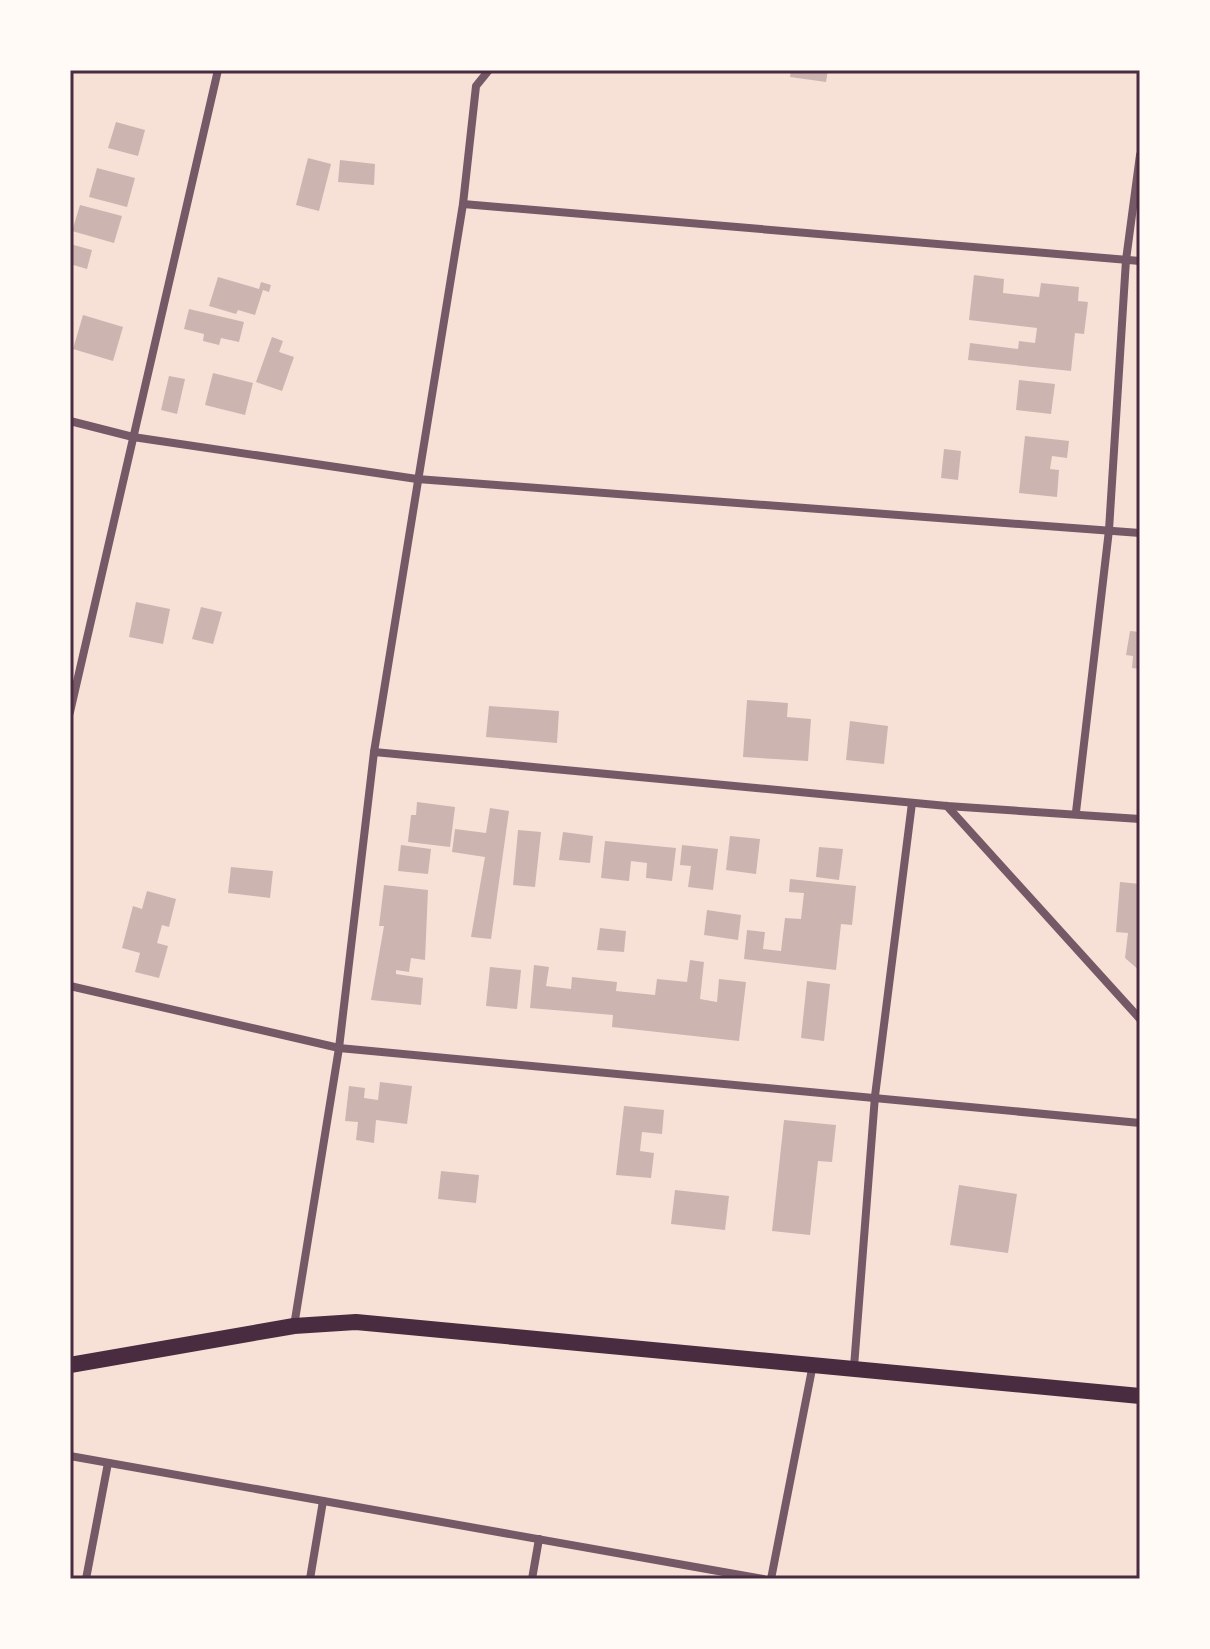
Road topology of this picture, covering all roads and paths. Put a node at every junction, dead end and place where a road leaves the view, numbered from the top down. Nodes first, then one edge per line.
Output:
1 (218, 70) edge
2 (489, 70) edge
3 (1140, 155) edge
4 (463, 204) junction
5 (1126, 260) junction
6 (1140, 261) edge
7 (70, 421) edge
8 (133, 437) junction
9 (417, 479) junction
10 (1109, 530) junction
11 (1140, 533) edge
12 (70, 712) edge
13 (374, 752) junction
14 (912, 803) junction
15 (947, 806) junction
16 (1076, 812) junction
17 (1140, 819) edge
18 (70, 986) edge
19 (1140, 1019) edge
20 (339, 1048) junction
21 (875, 1096) junction
22 (1140, 1123) edge
23 (294, 1326) junction
24 (814, 1363) junction
25 (70, 1365) edge
26 (854, 1367) junction
27 (1140, 1396) edge
28 (70, 1456) edge
29 (108, 1463) junction
30 (323, 1501) junction
31 (539, 1539) junction
32 (86, 1579) edge
33 (310, 1579) edge
34 (532, 1579) edge
35 (763, 1579) edge
36 (771, 1579) edge

1 - 8 street
2 - 4 street
3 - 5 street
4 - 5 street
4 - 9 street
5 - 6 street
5 - 10 street
7 - 8 street
8 - 9 street
8 - 12 street
9 - 10 street
9 - 13 street
10 - 11 street
10 - 16 street
13 - 14 street
13 - 20 street
14 - 15 street
14 - 21 street
15 - 16 street
15 - 19 street
16 - 17 street
18 - 20 street
20 - 21 street
20 - 23 street
21 - 22 street
21 - 26 street
23 - 24 main road
23 - 25 main road
24 - 26 main road
24 - 36 street
26 - 27 main road
28 - 29 street
29 - 30 street
29 - 32 street
30 - 31 street
30 - 33 street
31 - 34 street
31 - 35 street

